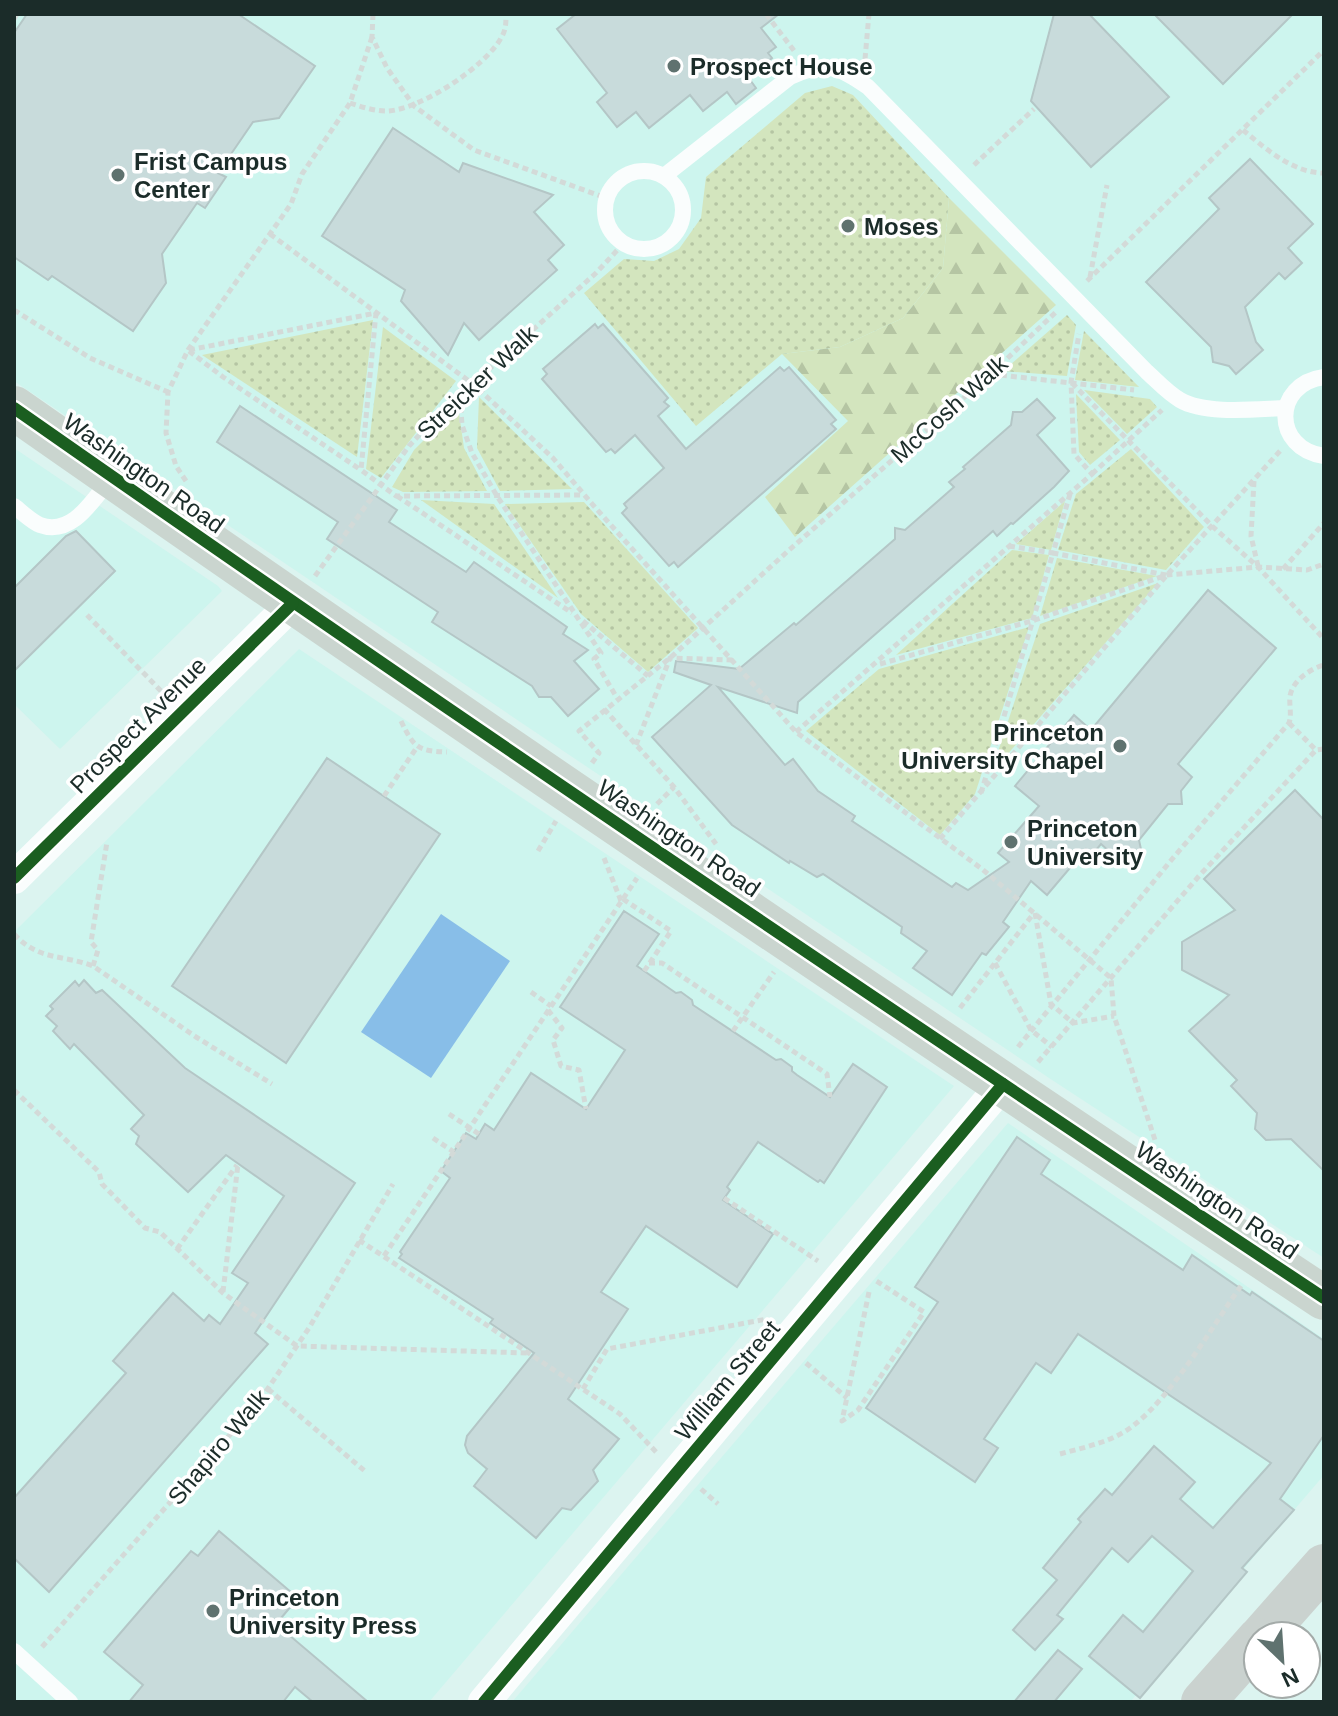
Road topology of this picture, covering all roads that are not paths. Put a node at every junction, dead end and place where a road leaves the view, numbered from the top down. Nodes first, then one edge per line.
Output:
1 (664, 176) junction
2 (1324, 377) edge
3 (14, 408) edge
4 (1286, 408) junction
5 (1324, 456) edge
6 (112, 477) junction
7 (14, 506) edge
8 (306, 580) junction
9 (14, 878) edge
10 (1019, 1065) junction
11 (1324, 1298) edge
12 (1324, 1566) edge
13 (1276, 1620) edge
14 (14, 1651) edge
15 (1242, 1658) edge
16 (70, 1702) edge
17 (484, 1702) edge
18 (1203, 1702) edge

1 - 1 lane
1 - 4 lane
2 - 4 lane
3 - 6 main road, Washington Road
4 - 5 lane
6 - 7 lane
6 - 8 main road, Washington Road
8 - 9 street, Prospect Avenue
8 - 10 main road, Washington Road
10 - 11 main road, Washington Road
10 - 17 street, William Street
12 - 13 main road
14 - 16 lane
15 - 18 main road

